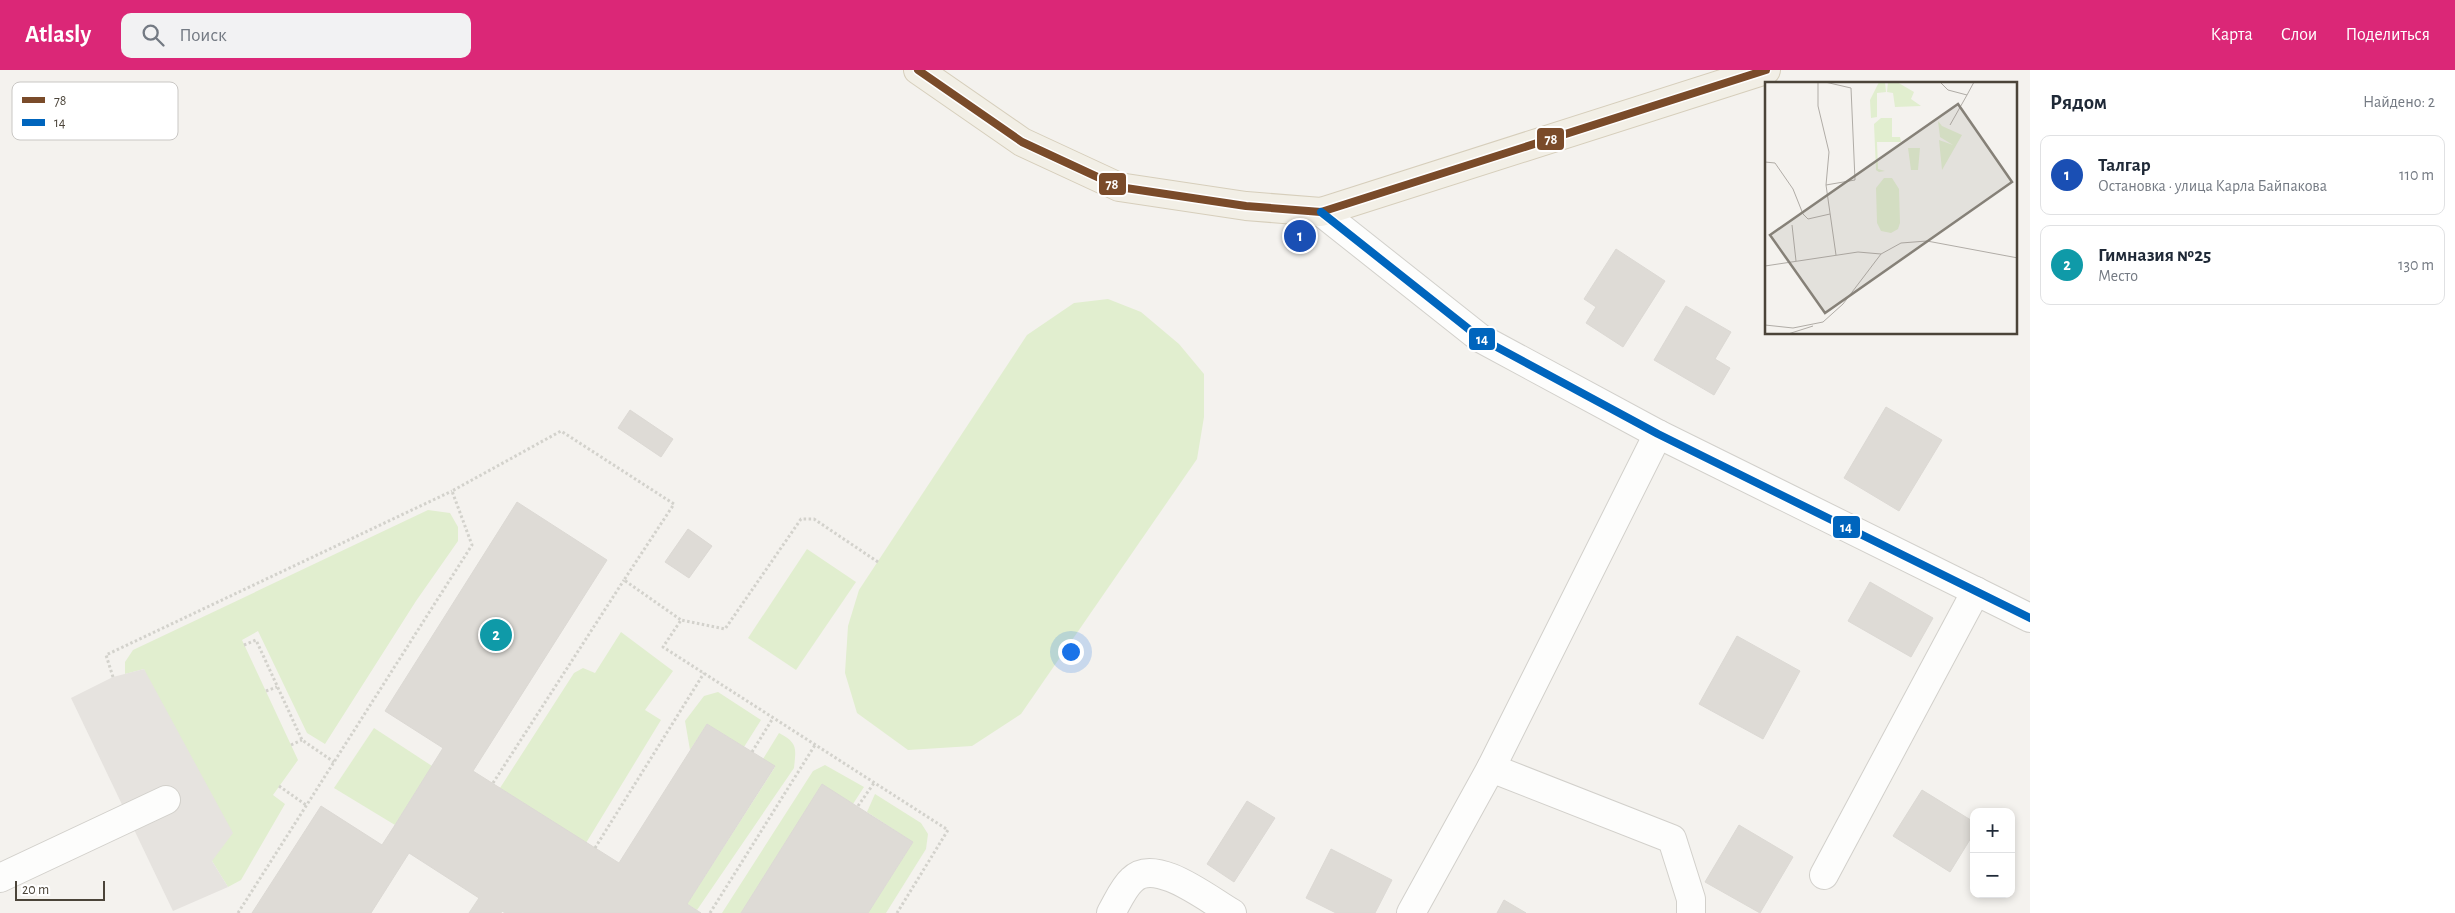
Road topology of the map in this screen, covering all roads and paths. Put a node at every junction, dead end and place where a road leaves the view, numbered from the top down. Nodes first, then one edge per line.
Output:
1 (918, 70) edge
2 (1766, 70) edge
3 (1321, 212) junction
4 (1658, 434) junction
5 (452, 491) junction
6 (878, 562) dead end
7 (624, 580) junction
8 (1976, 591) junction
9 (2030, 618) edge
10 (681, 620) junction
11 (244, 645) dead end
12 (704, 673) junction
13 (113, 677) dead end
14 (277, 687) junction
15 (266, 691) dead end
16 (773, 718) junction
17 (302, 740) junction
18 (291, 745) dead end
19 (815, 745) junction
20 (752, 752) dead end
21 (334, 762) junction
22 (1491, 768) junction
23 (493, 783) dead end
24 (874, 783) junction
25 (279, 786) dead end
26 (166, 800) dead end
27 (306, 806) junction
28 (858, 806) dead end
29 (595, 848) dead end
30 (1824, 875) dead end
31 (0, 878) edge
32 (238, 913) edge
33 (710, 913) edge
34 (897, 913) edge
35 (1111, 913) edge
36 (1232, 913) edge
37 (1411, 913) edge
38 (1691, 913) edge

1 - 3 main road
2 - 3 main road
3 - 4 street
4 - 8 street
4 - 22 street
5 - 7 path
5 - 13 path
5 - 21 path
6 - 10 path
7 - 10 path
7 - 23 path
8 - 9 street
8 - 30 street
10 - 12 path
11 - 14 path
12 - 16 path
12 - 29 path
14 - 15 path
14 - 17 path
16 - 19 path
16 - 20 path
17 - 18 path
17 - 21 path
19 - 24 path
19 - 33 path
21 - 27 path
22 - 37 street
22 - 38 street
24 - 28 path
24 - 34 path
25 - 27 path
26 - 31 street
27 - 32 path
35 - 36 street

